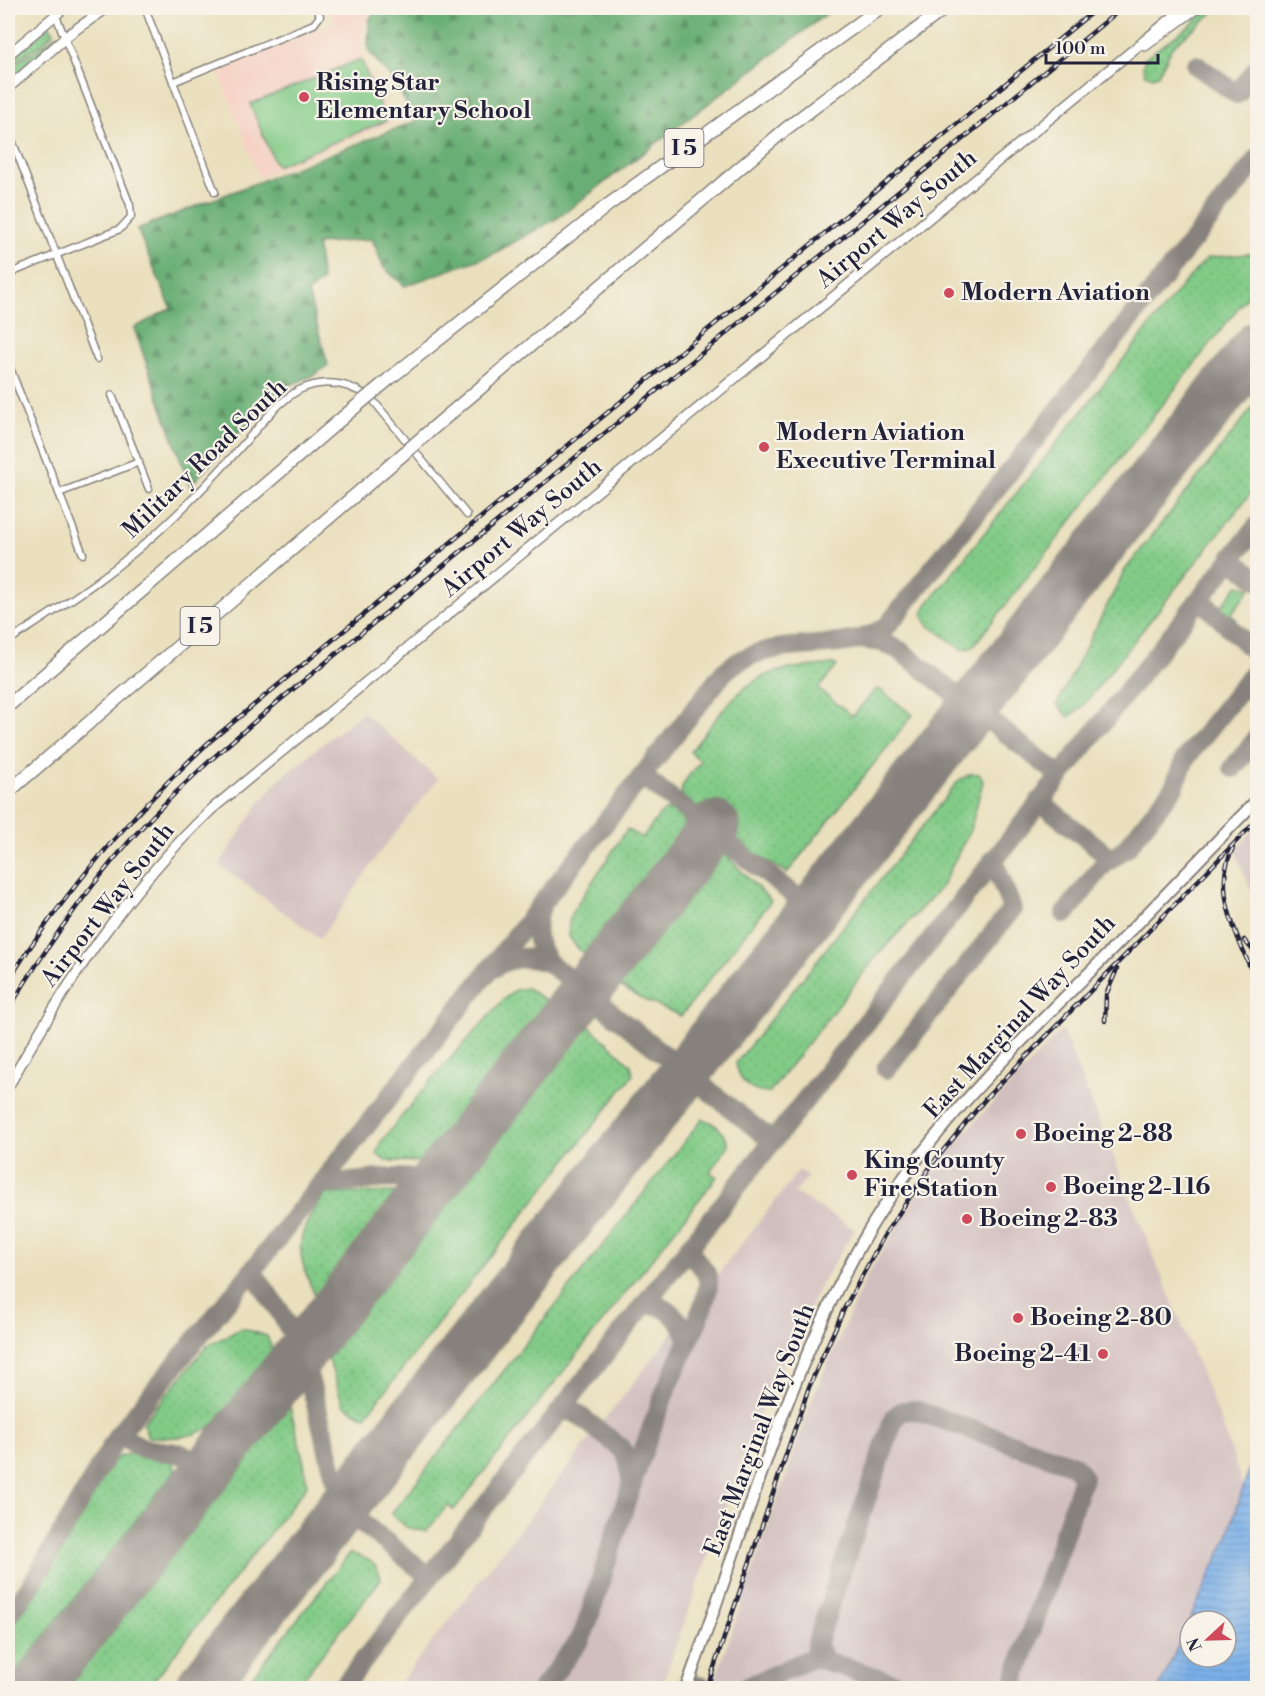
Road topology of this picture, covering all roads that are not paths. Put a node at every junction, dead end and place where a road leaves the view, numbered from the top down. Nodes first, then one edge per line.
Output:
1 (64, 8) edge
2 (107, 8) edge
3 (145, 8) edge
4 (317, 8) edge
5 (880, 8) edge
6 (945, 8) edge
7 (1184, 8) edge
8 (1197, 8) edge
9 (54, 11) edge
10 (64, 40) junction
11 (8, 55) edge
12 (1125, 58) junction
13 (173, 82) junction
14 (8, 88) edge
15 (8, 130) edge
16 (216, 192) dead end
17 (57, 255) junction
18 (8, 274) edge
19 (97, 359) dead end
20 (8, 363) edge
21 (112, 395) dead end
22 (139, 462) junction
23 (149, 489) dead end
24 (58, 493) junction
25 (467, 515) dead end
26 (83, 554) dead end
27 (8, 641) edge
28 (8, 706) edge
29 (8, 792) edge
30 (1257, 799) edge
31 (8, 1087) edge
32 (687, 1689) edge

1 - 9 main road
2 - 10 main road
3 - 13 street
4 - 13 street
5 - 28 highway, I 5, bridge
6 - 29 highway, I 5, bridge
7 - 12 main road, Airport Way South
8 - 12 main road, Airport Way South
9 - 10 street
9 - 11 main road
10 - 14 main road
10 - 17 street
12 - 31 main road, Airport Way South
13 - 16 street
15 - 17 street
17 - 18 street
17 - 19 street
20 - 24 street
21 - 22 street
22 - 23 street
22 - 24 street
24 - 26 street
25 - 27 street, Military Road South
30 - 32 main road, East Marginal Way South

